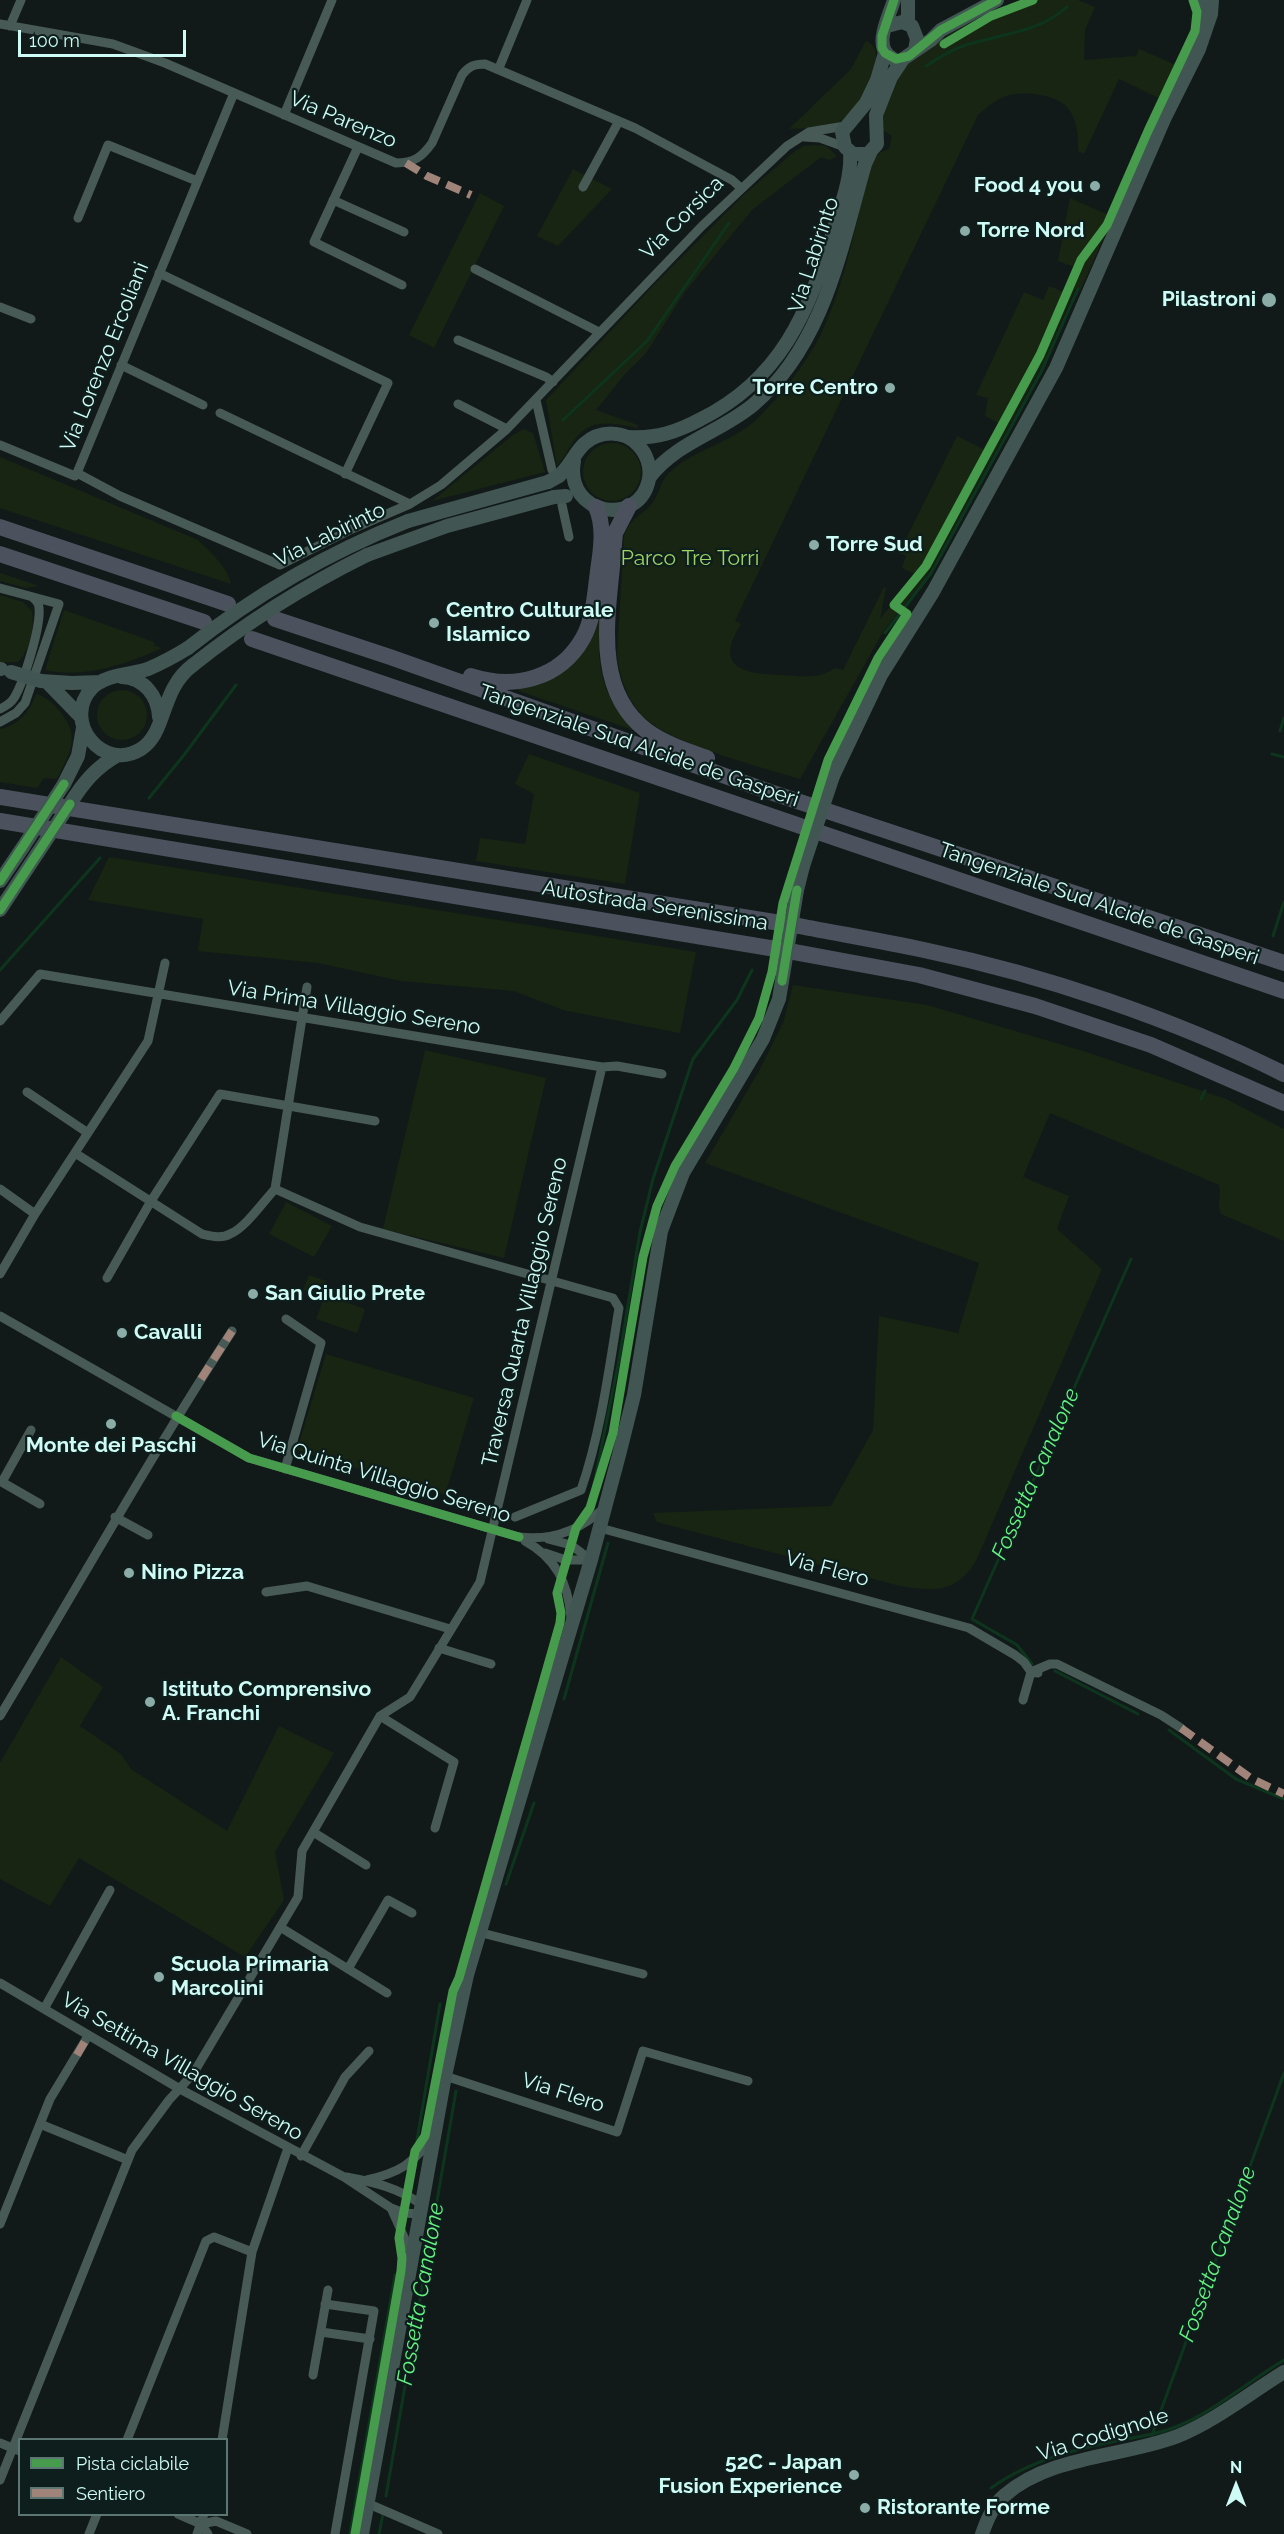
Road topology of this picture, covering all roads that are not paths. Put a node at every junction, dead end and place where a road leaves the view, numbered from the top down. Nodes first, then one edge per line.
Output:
1 (21, 0) edge
2 (332, 0) edge
3 (527, 0) edge
4 (894, 0) edge
5 (908, 0) edge
6 (997, 0) edge
7 (1200, 0) edge
8 (1212, 0) edge
9 (0, 24) edge
10 (10, 26) junction
11 (887, 26) junction
12 (911, 27) junction
13 (941, 30) junction
14 (1206, 30) junction
15 (915, 50) junction
16 (885, 53) junction
17 (903, 59) junction
18 (499, 68) junction
19 (234, 93) junction
20 (284, 115) junction
21 (619, 121) junction
22 (849, 123) junction
23 (875, 126) junction
24 (799, 138) junction
25 (358, 147) junction
26 (847, 150) junction
27 (871, 152) junction
28 (197, 181) junction
29 (583, 187) dead end
30 (741, 188) junction
31 (333, 200) junction
32 (78, 218) dead end
33 (404, 232) dead end
34 (475, 268) dead end
35 (159, 273) junction
36 (402, 285) dead end
37 (0, 307) edge
38 (31, 319) dead end
39 (599, 332) junction
40 (458, 340) dead end
41 (121, 365) junction
42 (553, 382) junction
43 (536, 400) junction
44 (458, 404) dead end
45 (203, 405) dead end
46 (220, 413) dead end
47 (507, 429) junction
48 (628, 437) junction
49 (0, 446) edge
50 (574, 461) junction
51 (77, 473) junction
52 (345, 474) junction
53 (553, 476) junction
54 (649, 478) junction
55 (582, 497) junction
56 (560, 499) junction
57 (410, 504) junction
58 (629, 506) junction
59 (596, 507) junction
60 (0, 527) edge
61 (569, 537) dead end
62 (0, 554) edge
63 (280, 565) joint
64 (0, 588) edge
65 (32, 597) junction
66 (228, 604) dead end
67 (275, 620) dead end
68 (204, 622) dead end
69 (252, 639) dead end
70 (390, 657) junction
71 (3, 670) edge
72 (117, 677) junction
73 (45, 682) junction
74 (101, 682) junction
75 (0, 709) edge
76 (0, 722) edge
77 (82, 723) junction
78 (158, 726) junction
79 (118, 755) junction
80 (773, 793) junction
81 (0, 797) edge
82 (0, 821) edge
83 (0, 881) edge
84 (0, 909) edge
85 (165, 963) dead end
86 (1284, 963) edge
87 (307, 987) dead end
88 (1284, 991) edge
89 (159, 993) junction
90 (303, 1017) junction
91 (0, 1021) edge
92 (602, 1067) junction
93 (662, 1074) dead end
94 (1284, 1074) edge
95 (27, 1092) dead end
96 (1284, 1103) edge
97 (288, 1106) junction
98 (375, 1121) dead end
99 (88, 1133) junction
100 (75, 1153) junction
101 (0, 1189) edge
102 (275, 1189) junction
103 (151, 1201) junction
104 (35, 1214) junction
105 (0, 1274) edge
106 (107, 1278) dead end
107 (550, 1280) junction
108 (0, 1316) edge
109 (286, 1319) dead end
110 (232, 1331) dead end
111 (176, 1416) junction
112 (31, 1430) dead end
113 (285, 1469) junction
114 (1, 1481) edge
115 (40, 1504) dead end
116 (606, 1507) junction
117 (515, 1517) dead end
118 (115, 1518) junction
119 (600, 1528) junction
120 (491, 1531) junction
121 (148, 1535) dead end
122 (519, 1538) junction
123 (545, 1538) junction
124 (543, 1552) junction
125 (591, 1560) junction
126 (266, 1592) dead end
127 (572, 1622) junction
128 (450, 1629) junction
129 (439, 1648) junction
130 (491, 1664) dead end
131 (1034, 1673) junction
132 (1023, 1700) dead end
133 (0, 1716) edge
134 (380, 1716) junction
135 (1181, 1728) dead end
136 (435, 1828) dead end
137 (313, 1832) junction
138 (366, 1865) dead end
139 (110, 1890) dead end
140 (412, 1913) dead end
141 (280, 1927) junction
142 (478, 1932) junction
143 (348, 1969) junction
144 (643, 1974) dead end
145 (0, 1983) edge
146 (387, 1993) dead end
147 (44, 2009) junction
148 (88, 2036) junction
149 (369, 2051) dead end
150 (445, 2076) junction
151 (748, 2081) dead end
152 (180, 2089) junction
153 (40, 2124) junction
154 (434, 2138) junction
155 (288, 2148) junction
156 (302, 2156) junction
157 (128, 2160) junction
158 (344, 2177) junction
159 (367, 2180) junction
160 (391, 2208) junction
161 (421, 2209) junction
162 (0, 2224) edge
163 (252, 2252) junction
164 (413, 2257) junction
165 (328, 2290) dead end
166 (325, 2304) junction
167 (321, 2332) junction
168 (370, 2339) junction
169 (1284, 2372) edge
170 (313, 2375) dead end
171 (21, 2438) edge
172 (126, 2438) edge
173 (222, 2438) edge
174 (0, 2443) edge
175 (16, 2450) edge
176 (0, 2480) edge
177 (369, 2504) junction
178 (96, 2516) edge
179 (202, 2519) edge
180 (89, 2534) edge
181 (197, 2534) edge
182 (208, 2534) edge
183 (247, 2534) edge
184 (335, 2534) edge
185 (363, 2534) edge
186 (438, 2534) edge
187 (982, 2534) edge

1 - 10 street
2 - 20 street
3 - 18 street
4 - 11 street
5 - 12 street
6 - 13 street
7 - 14 street
8 - 14 street
9 - 10 street, Via Parenzo
10 - 19 street, Via Parenzo
11 - 12 street
11 - 16 street
12 - 13 street
12 - 15 street
13 - 15 street
14 - 116 street, bridge
15 - 17 street
16 - 17 street
16 - 22 street
17 - 23 street
18 - 21 street, Via Parenzo
18 - 25 street, Via Parenzo
19 - 20 street, Via Parenzo
19 - 28 street, Via Lorenzo Ercoliani
20 - 25 street, Via Parenzo
21 - 29 street
21 - 30 street, Via Parenzo
22 - 23 street, Via Corsica
22 - 24 street, Via Corsica
22 - 26 street
23 - 27 street
24 - 26 street
24 - 30 street, Via Corsica
25 - 31 street
26 - 27 street
26 - 48 street, Via Labirinto
27 - 54 street, Via Labirinto
28 - 32 street
28 - 35 street, Via Lorenzo Ercoliani
30 - 39 street, Via Corsica
31 - 33 street
31 - 36 street
34 - 39 street
35 - 41 street, Via Lorenzo Ercoliani
35 - 52 street
37 - 38 street
39 - 42 street, Via Corsica
40 - 42 street
41 - 45 street
41 - 51 street, Via Lorenzo Ercoliani
42 - 43 street, Via Corsica
43 - 47 street, Via Corsica
43 - 53 street
44 - 47 street
46 - 52 street
47 - 57 street, Via Corsica
48 - 50 street, Via Labirinto
48 - 54 street
49 - 51 street
50 - 53 street, Via Labirinto
50 - 55 street
51 - 63 street, Via Lorenzo Ercoliani
52 - 57 street
53 - 72 street, Via Labirinto, bridge
54 - 58 street, Via Labirinto
55 - 56 street, Via Labirinto
55 - 59 street
56 - 61 street
56 - 78 street, Via Labirinto, bridge
57 - 63 street, Via Corsica
58 - 59 street
58 - 80 highway
59 - 70 highway
60 - 66 highway
62 - 68 highway
64 - 65 street
65 - 75 street
65 - 76 street
67 - 70 highway, Tangenziale Sud Alcide de Gasperi
69 - 88 highway, Tangenziale Sud Alcide de Gasperi
70 - 80 highway, Tangenziale Sud Alcide de Gasperi
71 - 73 street, bridge
72 - 74 street, Via Labirinto
72 - 78 street
73 - 74 street, Via Labirinto
73 - 77 street
74 - 77 street
77 - 79 street
77 - 83 street, bridge
78 - 79 street, Via Labirinto
79 - 84 street, Via Labirinto, bridge
80 - 86 highway, Tangenziale Sud Alcide de Gasperi
81 - 94 highway, Autostrada Serenissima
82 - 96 highway, Autostrada Serenissima
85 - 89 street
87 - 90 street
89 - 90 street, Via Prima Villaggio Sereno
89 - 91 street, Via Prima Villaggio Sereno
89 - 99 street
90 - 92 street, Via Prima Villaggio Sereno
90 - 97 street
92 - 93 street, Via Prima Villaggio Sereno
92 - 107 street, Traversa Quarta Villaggio Sereno
95 - 99 street
97 - 98 street
97 - 102 street
97 - 103 street
99 - 100 street
100 - 103 street
100 - 104 street
101 - 104 street
102 - 103 street
102 - 107 street
103 - 106 street
104 - 105 street
107 - 117 street
107 - 120 street, Traversa Quarta Villaggio Sereno
108 - 111 street, Via Quinta Villaggio Sereno
109 - 113 street
110 - 111 street
111 - 113 street, Via Quinta Villaggio Sereno
111 - 118 street
112 - 114 street
113 - 120 street, Via Quinta Villaggio Sereno
114 - 115 street
116 - 119 street
116 - 123 street, Via Quinta Villaggio Sereno
118 - 121 street
118 - 133 street
119 - 125 street
119 - 131 street, Via Flero
120 - 122 street, Via Quinta Villaggio Sereno
120 - 128 street, Traversa Quarta Villaggio Sereno
122 - 123 street, Via Quinta Villaggio Sereno
122 - 124 street, Via Quinta Villaggio Sereno
123 - 125 street, Via Quinta Villaggio Sereno
124 - 125 street, Via Quinta Villaggio Sereno
124 - 127 street, Via Quinta Villaggio Sereno
125 - 127 street
126 - 128 street
127 - 142 street
128 - 129 street, Traversa Quarta Villaggio Sereno
129 - 130 street
129 - 134 street, Traversa Quarta Villaggio Sereno
131 - 132 street
131 - 135 street
134 - 136 street
134 - 137 street, Traversa Quarta Villaggio Sereno
137 - 138 street
137 - 141 street, Traversa Quarta Villaggio Sereno
139 - 147 street, Via Settima Villaggio Sereno
140 - 143 street
141 - 143 street
141 - 152 street, Traversa Quarta Villaggio Sereno
142 - 144 street
142 - 150 street
143 - 146 street
145 - 147 street, Via Settima Villaggio Sereno
147 - 148 street, Via Settima Villaggio Sereno
148 - 152 street, Via Settima Villaggio Sereno
148 - 153 street
149 - 156 street, Via Settima Villaggio Sereno
150 - 151 street, Via Flero
150 - 154 street
152 - 155 street, Via Settima Villaggio Sereno
152 - 157 street, Traversa Quarta Villaggio Sereno
153 - 157 street
153 - 162 street
154 - 159 street, Via Settima Villaggio Sereno
154 - 161 street
155 - 156 street, Via Settima Villaggio Sereno
155 - 163 street
156 - 158 street, Via Settima Villaggio Sereno
157 - 171 street, Traversa Quarta Villaggio Sereno
158 - 159 street, Via Settima Villaggio Sereno
158 - 160 street, Via Settima Villaggio Sereno
159 - 161 street, Via Settima Villaggio Sereno
160 - 161 street, Via Settima Villaggio Sereno
160 - 164 street
161 - 164 street
163 - 172 street
163 - 173 street
164 - 177 street
165 - 166 street
166 - 167 street
166 - 168 street
167 - 168 street
167 - 170 street
168 - 184 street
169 - 187 street, Via Codignole
174 - 175 street
175 - 176 street, Traversa Quarta Villaggio Sereno
177 - 185 street
177 - 186 street
178 - 180 street
179 - 181 street
179 - 182 street
179 - 183 street

